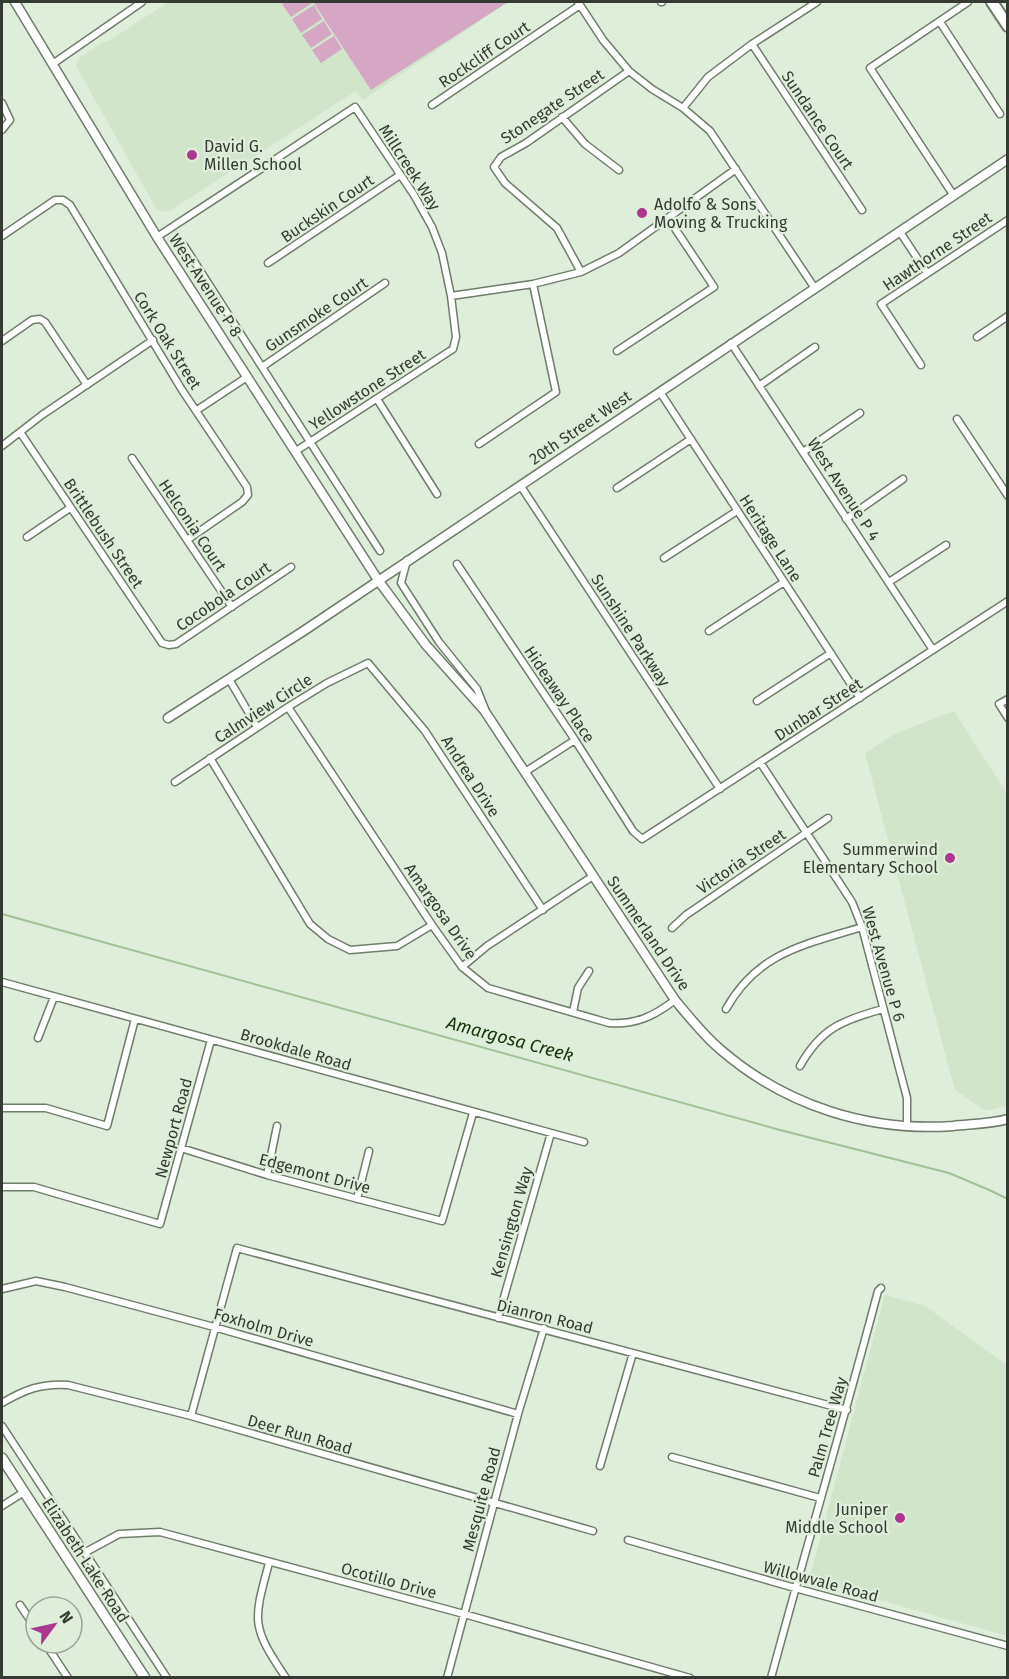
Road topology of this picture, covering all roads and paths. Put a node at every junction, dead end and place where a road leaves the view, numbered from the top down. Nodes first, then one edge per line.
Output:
1 (15, 2) edge
2 (142, 2) edge
3 (817, 2) edge
4 (968, 2) edge
5 (992, 2) edge
6 (579, 3) edge
7 (940, 22) junction
8 (1008, 26) edge
9 (752, 44) junction
10 (54, 63) junction
11 (629, 71) junction
12 (2, 103) edge
13 (432, 105) dead end
14 (683, 108) junction
15 (1000, 114) dead end
16 (562, 117) junction
17 (2, 130) edge
18 (1008, 159) edge
19 (736, 169) junction
20 (619, 170) dead end
21 (400, 175) junction
22 (954, 195) junction
23 (862, 210) dead end
24 (668, 218) junction
25 (1008, 220) edge
26 (900, 232) junction
27 (2, 236) edge
28 (157, 237) junction
29 (183, 244) dead end
30 (268, 263) dead end
31 (581, 272) junction
32 (927, 273) junction
33 (385, 283) dead end
34 (533, 284) junction
35 (814, 287) junction
36 (451, 296) junction
37 (1008, 316) edge
38 (977, 338) dead end
39 (153, 340) junction
40 (2, 341) edge
41 (731, 343) junction
42 (815, 347) dead end
43 (453, 349) joint
44 (617, 351) dead end
45 (921, 365) dead end
46 (262, 367) junction
47 (247, 376) junction
48 (87, 385) junction
49 (759, 386) junction
50 (660, 392) junction
51 (376, 399) junction
52 (197, 410) junction
53 (860, 413) dead end
54 (957, 419) dead end
55 (20, 432) junction
56 (691, 439) junction
57 (309, 442) junction
58 (479, 444) dead end
59 (2, 446) edge
60 (296, 451) junction
61 (803, 452) junction
62 (132, 458) dead end
63 (903, 479) dead end
64 (520, 485) junction
65 (617, 488) dead end
66 (437, 494) dead end
67 (1008, 496) edge
68 (70, 508) junction
69 (737, 511) junction
70 (846, 519) junction
71 (27, 537) dead end
72 (187, 540) junction
73 (946, 544) dead end
74 (380, 551) dead end
75 (664, 558) dead end
76 (407, 560) junction
77 (457, 564) dead end
78 (291, 567) dead end
79 (378, 580) junction
80 (784, 582) junction
81 (890, 582) junction
82 (1008, 601) edge
83 (232, 607) junction
84 (709, 631) dead end
85 (169, 645) joint
86 (933, 650) junction
87 (831, 653) junction
88 (368, 663) joint
89 (229, 679) junction
90 (860, 698) junction
91 (1008, 699) edge
92 (756, 701) dead end
93 (288, 707) junction
94 (168, 718) dead end
95 (489, 718) junction
96 (1008, 718) edge
97 (257, 727) junction
98 (575, 740) junction
99 (210, 758) junction
100 (760, 762) junction
101 (525, 772) junction
102 (175, 782) dead end
103 (720, 789) junction
104 (828, 818) dead end
105 (806, 832) junction
106 (642, 839) joint
107 (593, 876) junction
108 (543, 909) junction
109 (432, 925) junction
110 (862, 927) junction
111 (672, 928) dead end
112 (462, 967) junction
113 (589, 971) dead end
114 (2, 982) edge
115 (54, 996) junction
116 (675, 1000) junction
117 (726, 1009) dead end
118 (884, 1010) junction
119 (573, 1012) junction
120 (135, 1019) junction
121 (38, 1038) dead end
122 (211, 1040) junction
123 (800, 1066) dead end
124 (2, 1108) edge
125 (473, 1113) junction
126 (1008, 1119) edge
127 (277, 1126) dead end
128 (907, 1126) junction
129 (551, 1133) junction
130 (584, 1142) dead end
131 (181, 1148) junction
132 (369, 1151) dead end
133 (267, 1175) junction
134 (2, 1187) edge
135 (357, 1199) junction
136 (2, 1288) edge
137 (881, 1288) dead end
138 (498, 1318) junction
139 (214, 1327) junction
140 (544, 1328) junction
141 (633, 1353) junction
142 (2, 1403) edge
143 (847, 1410) junction
144 (518, 1414) junction
145 (191, 1416) junction
146 (2, 1426) edge
147 (672, 1457) dead end
148 (2, 1458) edge
149 (600, 1466) dead end
150 (24, 1492) junction
151 (820, 1498) junction
152 (494, 1503) junction
153 (2, 1506) edge
154 (593, 1531) dead end
155 (628, 1540) dead end
156 (84, 1554) junction
157 (269, 1563) junction
158 (795, 1588) junction
159 (20, 1605) dead end
160 (24, 1611) edge
161 (464, 1614) junction
162 (1008, 1646) edge
163 (53, 1655) edge
164 (68, 1677) edge
165 (145, 1677) edge
166 (167, 1677) edge
167 (286, 1677) edge
168 (447, 1677) edge
169 (690, 1677) edge
170 (771, 1677) edge

1 - 10 street, West Avenue P 8
2 - 10 street
3 - 9 street
4 - 7 street
5 - 8 main road
6 - 11 street
6 - 13 street, Rockcliff Court
7 - 15 street
7 - 22 street
9 - 14 street
9 - 23 street, Sundance Court
10 - 28 street, West Avenue P 8
11 - 14 street
11 - 16 street, Stonegate Street
12 - 17 street
14 - 19 street
16 - 20 street
16 - 31 street, Stonegate Street
18 - 22 street, 20th Street West
19 - 24 street
19 - 35 street
21 - 28 street, Millcreek Way
21 - 30 street, Buckskin Court
21 - 36 street, Millcreek Way
22 - 26 street, 20th Street West
24 - 31 street
24 - 44 street
25 - 32 street, Hawthorne Street
26 - 32 street
26 - 35 street, 20th Street West
27 - 39 street, Cork Oak Street
28 - 47 street, West Avenue P 8
29 - 46 street, West Avenue P 8
31 - 34 street
32 - 45 street, Hawthorne Street
33 - 46 street, Gunsmoke Court
34 - 36 street
34 - 58 street
35 - 41 street, 20th Street West
36 - 43 street, Millcreek Way
37 - 38 street
39 - 48 street
39 - 52 street, Cork Oak Street
40 - 48 street
41 - 49 street, West Avenue P 4
41 - 50 street, 20th Street West
42 - 49 street
43 - 51 street, Yellowstone Street
46 - 57 street, West Avenue P 8
47 - 52 street
47 - 60 street, West Avenue P 8
48 - 55 street
49 - 61 street, West Avenue P 4
50 - 56 street, Heritage Lane
50 - 64 street, 20th Street West
51 - 57 street, Yellowstone Street
51 - 66 street
52 - 72 street, Cork Oak Street
53 - 61 street
54 - 67 street
55 - 59 street
55 - 68 street, Brittlebush Street
56 - 65 street
56 - 69 street, Heritage Lane
57 - 60 street, Yellowstone Street
57 - 74 street, West Avenue P 8
60 - 79 street, West Avenue P 8
61 - 70 street, West Avenue P 4
62 - 72 street, Helconia Court
63 - 70 street
64 - 76 street, 20th Street West
64 - 103 street, Sunshine Parkway
68 - 71 street
68 - 85 street, Brittlebush Street
69 - 75 street
69 - 80 street, Heritage Lane
70 - 81 street, West Avenue P 4
72 - 83 street, Helconia Court
73 - 81 street
76 - 79 street, 20th Street West
76 - 95 street
77 - 98 street, Hideaway Place
78 - 83 street, Cocobola Court
79 - 89 street, 20th Street West
79 - 95 street, Summerland Drive
80 - 84 street
80 - 87 street, Heritage Lane
81 - 86 street, West Avenue P 4
82 - 86 street, Dunbar Street
83 - 85 street, Cocobola Court
86 - 90 street, Dunbar Street
87 - 90 street, Heritage Lane
87 - 92 street
88 - 93 street, Calmview Circle
88 - 108 street, Andrea Drive
89 - 94 street, 20th Street West
89 - 97 street
90 - 100 street, Dunbar Street
91 - 96 street
93 - 97 street, Calmview Circle
93 - 109 street, Amargosa Drive
95 - 101 street, Summerland Drive
97 - 99 street, Calmview Circle
98 - 101 street
98 - 106 street, Hideaway Place
99 - 102 street, Calmview Circle
99 - 109 street
100 - 103 street, Dunbar Street
100 - 105 street, West Avenue P 6
101 - 107 street, Summerland Drive
103 - 106 street, Dunbar Street
104 - 105 street, Victoria Street
105 - 110 street, West Avenue P 6
105 - 111 street, Victoria Street
107 - 108 street
107 - 116 street, Summerland Drive
108 - 112 street
109 - 112 street, Amargosa Drive
110 - 117 street
110 - 118 street, West Avenue P 6
112 - 119 street, Amargosa Drive
113 - 119 street
114 - 115 street, Brookdale Road
115 - 120 street, Brookdale Road
115 - 121 street
116 - 119 street, Amargosa Drive
116 - 128 street, Summerland Drive
118 - 123 street
118 - 128 street, West Avenue P 6
120 - 122 street, Brookdale Road
120 - 124 street
122 - 125 street, Brookdale Road
122 - 131 street, Newport Road
125 - 129 street, Brookdale Road
125 - 135 street, Edgemont Drive
126 - 128 street, Summerland Drive
127 - 133 street
129 - 130 street, Brookdale Road
129 - 138 street, Kensington Way
131 - 133 street, Edgemont Drive
131 - 134 street, Newport Road
132 - 135 street
133 - 135 street, Edgemont Drive
136 - 139 street, Foxholm Drive
137 - 143 street, Palm Tree Way
138 - 139 street, Dianron Road
138 - 140 street, Dianron Road
139 - 144 street, Foxholm Drive
139 - 145 street
140 - 141 street, Dianron Road
140 - 144 street, Mesquite Road
141 - 143 street, Dianron Road
141 - 149 street
142 - 145 street, Deer Run Road
143 - 151 street, Palm Tree Way
144 - 152 street, Mesquite Road
145 - 152 street, Deer Run Road
146 - 156 street
147 - 151 street
148 - 150 main road, Elizabeth Lake Road
150 - 153 street
150 - 165 main road, Elizabeth Lake Road
151 - 158 street, Palm Tree Way
152 - 154 street, Deer Run Road
152 - 161 street, Mesquite Road
155 - 158 street, Willowvale Road
156 - 157 street, Ocotillo Drive
156 - 166 street
157 - 161 street, Ocotillo Drive
157 - 167 street
158 - 162 street, Willowvale Road
158 - 170 street, Palm Tree Way
159 - 160 street
161 - 168 street, Mesquite Road
161 - 169 street, Ocotillo Drive
163 - 164 street

